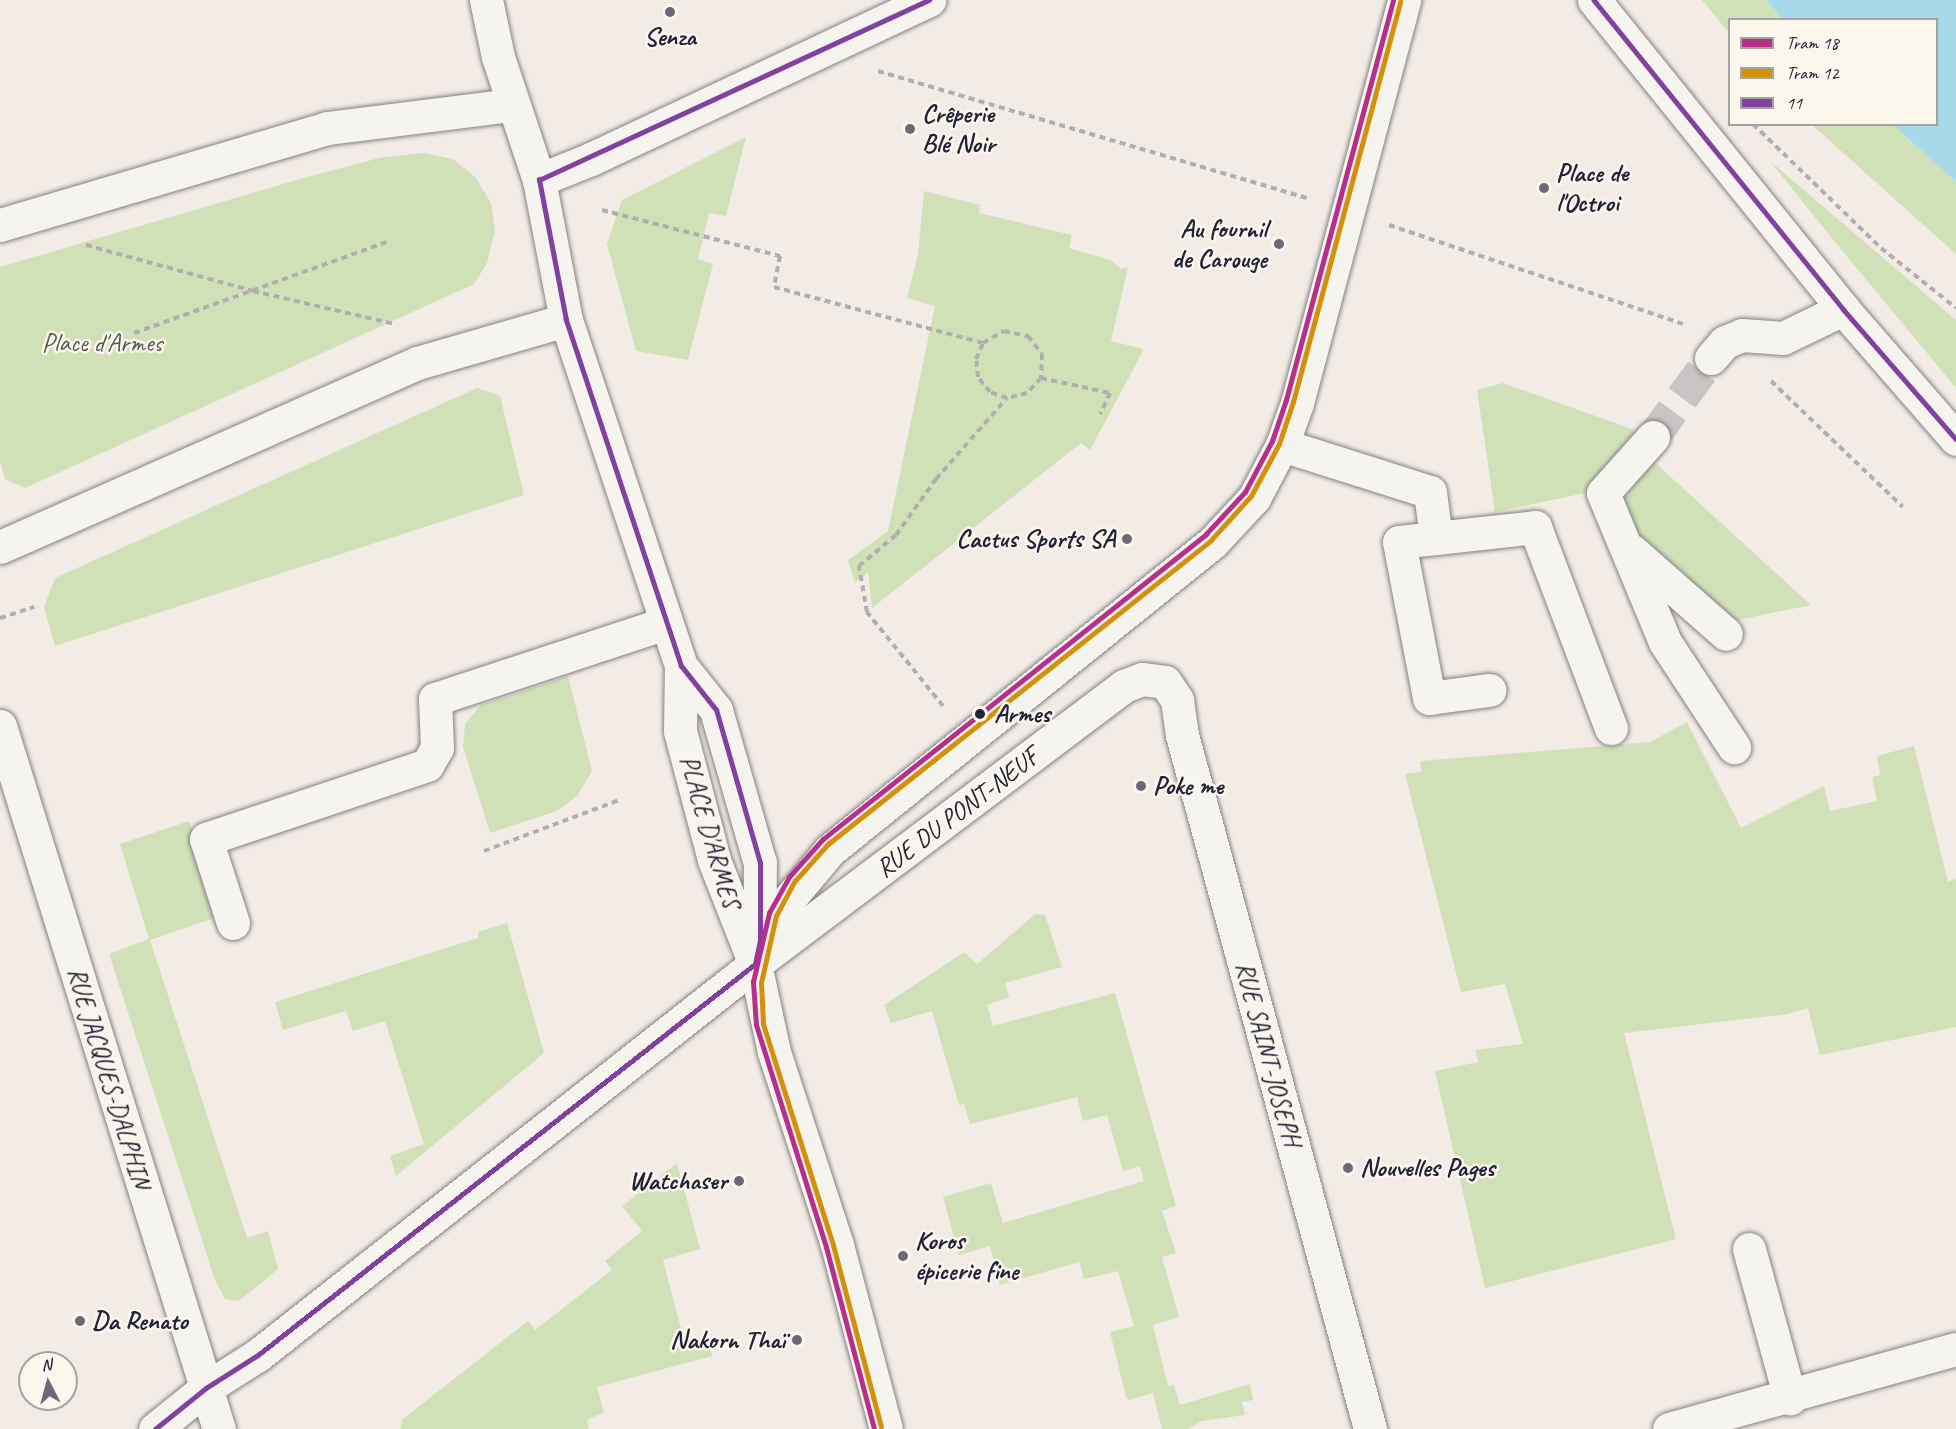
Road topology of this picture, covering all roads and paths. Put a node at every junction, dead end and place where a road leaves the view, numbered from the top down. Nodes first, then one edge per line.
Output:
1 (486, 0) edge
2 (929, 0) edge
3 (1404, 0) edge
4 (1594, 0) edge
5 (874, 70) dead end
6 (512, 105) junction
7 (1755, 126) edge
8 (539, 180) junction
9 (602, 210) dead end
10 (1348, 211) junction
11 (0, 225) edge
12 (389, 241) dead end
13 (76, 242) dead end
14 (254, 291) junction
15 (1956, 308) edge
16 (1844, 309) junction
17 (566, 320) junction
18 (404, 326) dead end
19 (134, 333) dead end
20 (983, 343) junction
21 (1718, 350) junction
22 (1041, 378) junction
23 (1007, 398) junction
24 (1100, 414) dead end
25 (1653, 437) tunnel mouth
26 (1956, 440) edge
27 (1282, 445) junction
28 (1903, 507) dead end
29 (1436, 538) junction
30 (1626, 546) junction
31 (0, 547) edge
32 (34, 607) dead end
33 (0, 618) edge
34 (666, 623) junction
35 (1726, 634) dead end
36 (1165, 682) joint
37 (1489, 690) dead end
38 (944, 708) dead end
39 (0, 726) edge
40 (1611, 728) dead end
41 (1734, 747) dead end
42 (620, 800) dead end
43 (484, 851) dead end
44 (233, 923) dead end
45 (755, 964) junction
46 (1749, 1249) dead end
47 (1956, 1349) edge
48 (206, 1388) junction
49 (1790, 1398) junction
50 (155, 1429) edge
51 (219, 1429) edge
52 (886, 1429) edge
53 (1370, 1429) edge
54 (1669, 1429) edge

1 - 6 street, PLACE D'ARMES
2 - 8 street
3 - 10 street, RUE DU PONT-NEUF
4 - 16 street
5 - 10 path
6 - 8 street, PLACE D'ARMES
6 - 11 street
7 - 15 path
8 - 17 street, PLACE D'ARMES
9 - 20 path
10 - 21 path
10 - 27 street, RUE DU PONT-NEUF
12 - 14 path
13 - 14 path
14 - 18 path
14 - 19 path
16 - 21 street
16 - 26 street
17 - 31 street
17 - 34 street, PLACE D'ARMES
20 - 22 path
20 - 23 path
21 - 28 path
22 - 23 path
22 - 24 path
23 - 38 path
25 - 30 street
27 - 29 street
27 - 45 street, RUE DU PONT-NEUF
29 - 37 street
29 - 40 street
30 - 35 street
30 - 41 street
32 - 33 path
34 - 44 street
34 - 45 street, PLACE D'ARMES
36 - 45 street, RUE DU PONT-NEUF
36 - 53 street, RUE SAINT-JOSEPH
39 - 48 street, RUE JACQUES-DALPHIN
42 - 43 path
45 - 48 street, RUE DU PONT-NEUF
45 - 52 street, PLACE D'ARMES
46 - 49 street
47 - 49 street
48 - 50 street, RUE DU PONT-NEUF
48 - 51 street, RUE JACQUES-DALPHIN
49 - 54 street

